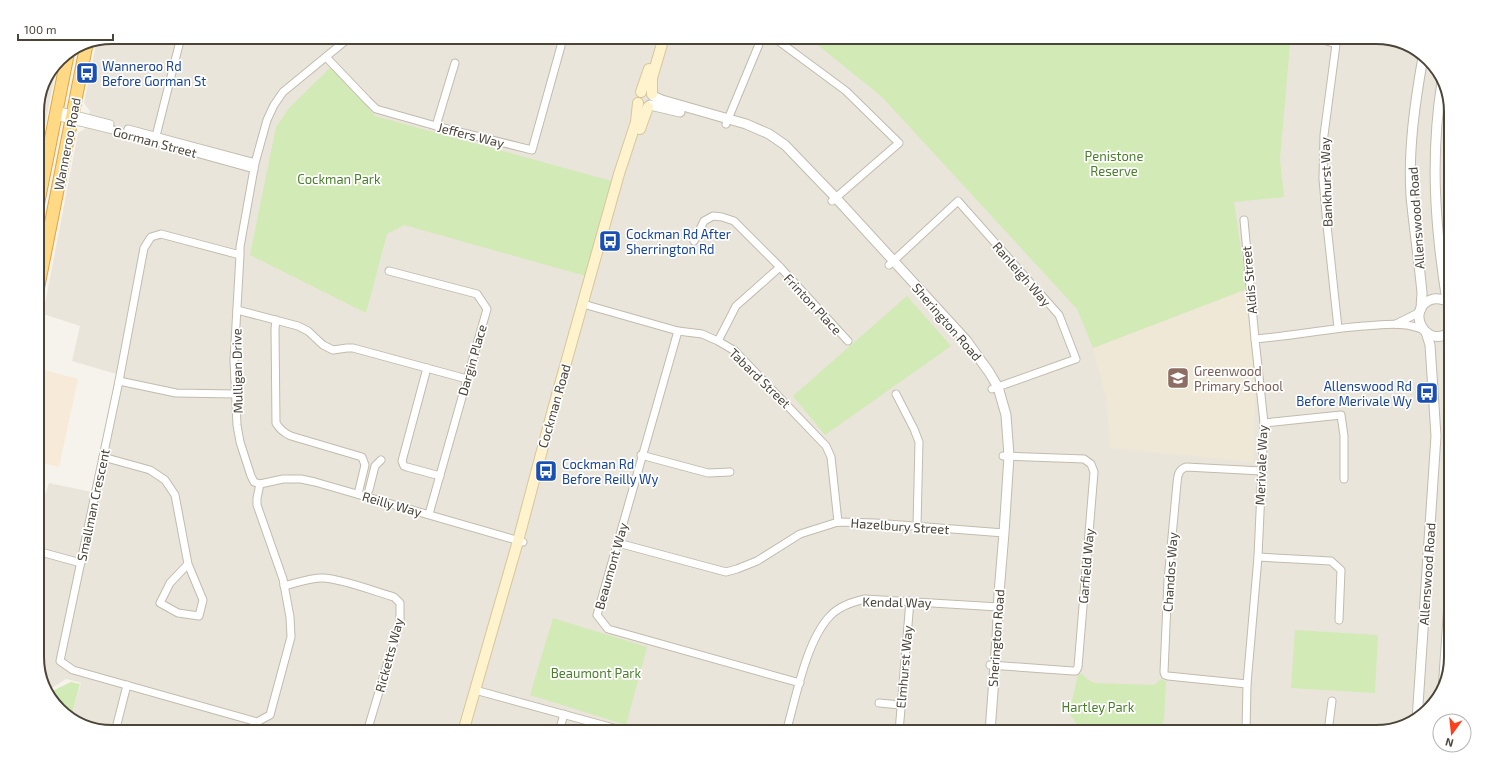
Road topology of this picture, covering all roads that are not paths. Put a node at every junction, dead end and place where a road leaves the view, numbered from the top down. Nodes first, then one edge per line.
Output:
1 (179, 44) edge
2 (342, 44) edge
3 (656, 44) edge
4 (662, 44) edge
5 (759, 44) edge
6 (783, 44) edge
7 (1336, 44) edge
8 (561, 46) dead end
9 (87, 49) edge
10 (326, 57) junction
11 (66, 62) edge
12 (1422, 62) edge
13 (455, 63) dead end
14 (641, 92) junction
15 (1441, 92) edge
16 (651, 101) junction
17 (638, 103) junction
18 (55, 113) junction
19 (73, 117) junction
20 (727, 121) junction
21 (436, 126) junction
22 (155, 139) junction
23 (255, 166) junction
24 (44, 172) edge
25 (834, 200) junction
26 (1244, 220) dead end
27 (694, 241) dead end
28 (240, 255) junction
29 (44, 259) edge
30 (891, 263) junction
31 (780, 267) junction
32 (1444, 269) edge
33 (390, 271) dead end
34 (1444, 301) edge
35 (586, 305) junction
36 (237, 310) junction
37 (1421, 310) junction
38 (276, 320) junction
39 (1396, 324) junction
40 (1338, 328) junction
41 (678, 331) junction
42 (1425, 331) junction
43 (1444, 335) edge
44 (1255, 339) junction
45 (718, 341) junction
46 (848, 341) dead end
47 (427, 368) junction
48 (467, 379) junction
49 (119, 381) junction
50 (995, 388) junction
51 (236, 394) junction
52 (896, 394) dead end
53 (1264, 423) junction
54 (641, 455) junction
55 (1006, 456) junction
56 (103, 457) junction
57 (381, 460) dead end
58 (1262, 471) junction
59 (730, 472) dead end
60 (440, 476) junction
61 (1344, 478) dead end
62 (260, 484) junction
63 (369, 490) dead end
64 (358, 494) junction
65 (429, 514) junction
66 (838, 522) junction
67 (917, 526) junction
68 (1002, 533) junction
69 (520, 541) junction
70 (618, 543) junction
71 (44, 553) edge
72 (1258, 557) junction
73 (80, 563) junction
74 (188, 564) junction
75 (284, 586) junction
76 (910, 601) junction
77 (996, 607) junction
78 (1338, 620) dead end
79 (992, 665) junction
80 (800, 682) junction
81 (1247, 684) junction
82 (127, 686) junction
83 (477, 691) junction
84 (1332, 701) dead end
85 (880, 703) dead end
86 (901, 704) junction
87 (1418, 710) edge
88 (564, 714) junction
89 (117, 725) edge
90 (369, 725) edge
91 (465, 725) edge
92 (470, 725) edge
93 (561, 725) edge
94 (603, 725) edge
95 (788, 725) edge
96 (900, 725) edge
97 (986, 725) edge
98 (990, 725) edge
99 (1246, 725) edge
100 (1329, 725) edge

1 - 22 street
2 - 10 street, Mulligan Drive
3 - 14 main road
4 - 16 main road, Cockman Road
5 - 20 street
6 - 25 street
7 - 40 street, Bankhurst Way
8 - 21 street, Jeffers Way
9 - 19 highway, Wanneroo Road
10 - 21 street, Jeffers Way
10 - 23 street, Mulligan Drive
11 - 18 highway, Wanneroo Road
12 - 37 street, Allenswood Road
13 - 21 street
14 - 16 main road
14 - 17 main road
15 - 32 street, Allenswood Road
16 - 17 main road
16 - 20 street, Sherington Road
16 - 35 main road, Cockman Road
17 - 35 main road, Cockman Road
18 - 19 street, Gorman Street
18 - 24 highway, Wanneroo Road
19 - 22 street, Gorman Street
19 - 29 highway, Wanneroo Road
20 - 25 street, Sherington Road
22 - 23 street, Gorman Street
23 - 28 street, Mulligan Drive
25 - 30 street, Sherington Road
26 - 44 street, Aldis Street
27 - 31 street
28 - 36 street, Mulligan Drive
28 - 49 street, Smallman Crescent
30 - 50 street, Sherington Road
30 - 50 street, Ranleigh Way
31 - 45 street, Frinton Place
31 - 46 street, Frinton Place
33 - 48 street, Dargin Place
34 - 37 street
35 - 41 street, Tabard Street
35 - 69 main road, Cockman Road
36 - 38 street
36 - 51 street, Mulligan Drive
37 - 39 street
37 - 42 street, Allenswood Road
38 - 47 street
38 - 64 street
39 - 40 street
39 - 42 street
40 - 44 street
41 - 45 street, Tabard Street
41 - 54 street, Beaumont Way
42 - 43 street
42 - 87 street, Allenswood Road
44 - 53 street, Merivale Way
45 - 66 street, Tabard Street
47 - 48 street
47 - 60 street
48 - 60 street, Dargin Place
49 - 51 street
49 - 56 street, Smallman Crescent
50 - 55 street, Sherington Road
51 - 62 street, Mulligan Drive
52 - 67 street
53 - 58 street, Merivale Way
53 - 61 street
54 - 59 street
54 - 70 street, Beaumont Way
55 - 68 street, Sherington Road
55 - 79 street, Garfield Way
56 - 73 street, Smallman Crescent
56 - 74 street
57 - 63 street
58 - 72 street, Merivale Way
58 - 81 street, Chandos Way
60 - 65 street, Dargin Place
62 - 64 street, Reilly Way
62 - 75 street
64 - 65 street, Reilly Way
65 - 69 street, Reilly Way
66 - 67 street, Hazelbury Street
66 - 70 street, Hazelbury Street
67 - 68 street, Hazelbury Street
68 - 77 street, Sherington Road
69 - 83 main road, Cockman Road
70 - 80 street, Beaumont Way
71 - 73 street
72 - 78 street
72 - 81 street, Merivale Way
73 - 82 street, Smallman Crescent
74 - 74 street
75 - 82 street, Smallman Crescent
75 - 90 street, Ricketts Way
76 - 77 street, Kendal Way
76 - 80 street, Kendal Way
76 - 86 street, Elmhurst Way
77 - 79 street, Sherington Road
79 - 97 street, Sherington Road
79 - 98 street, Sherington Road
80 - 95 street, Kendal Way
81 - 99 street, Merivale Way
82 - 89 street
83 - 88 street
83 - 91 main road, Cockman Road
83 - 92 main road, Cockman Road
84 - 100 street
85 - 86 street
86 - 96 street, Elmhurst Way
88 - 93 street
88 - 94 street

